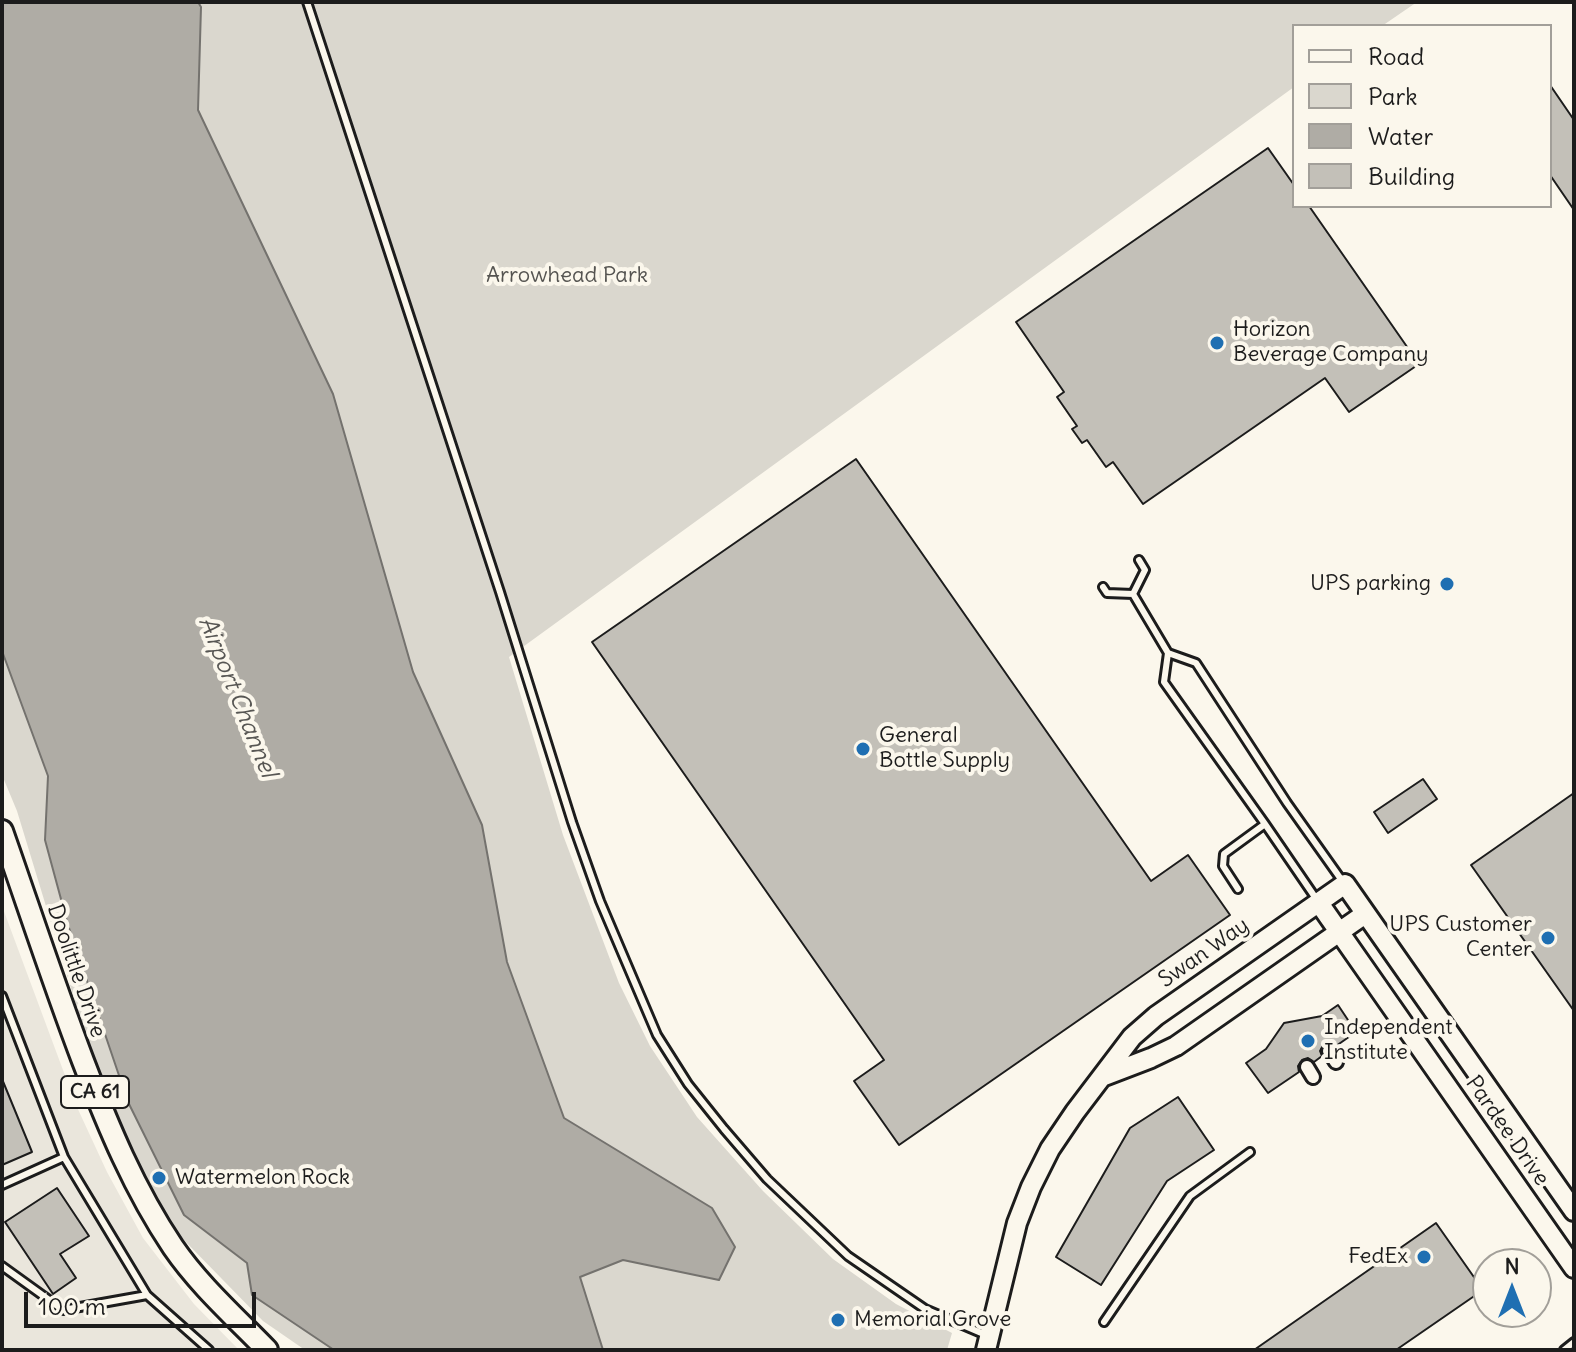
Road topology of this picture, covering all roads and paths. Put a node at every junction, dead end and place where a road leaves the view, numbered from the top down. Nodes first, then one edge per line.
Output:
1 (307, 2) edge
2 (1139, 560) dead end
3 (1103, 587) dead end
4 (1133, 594) junction
5 (1168, 653) junction
6 (1265, 824) junction
7 (2, 831) edge
8 (1345, 884) junction
9 (1238, 889) dead end
10 (1319, 903) junction
11 (1365, 914) junction
12 (1340, 933) junction
13 (2, 996) edge
14 (1104, 1076) junction
15 (1250, 1152) dead end
16 (64, 1157) junction
17 (2, 1185) edge
18 (1574, 1211) edge
19 (2, 1266) edge
20 (1574, 1268) edge
21 (147, 1295) junction
22 (1104, 1322) dead end
23 (241, 1323) junction
24 (1574, 1342) edge
25 (988, 1343) edge
26 (209, 1350) edge
27 (267, 1350) edge
28 (278, 1350) edge
29 (1564, 1350) edge

1 - 25 lane
2 - 4 lane
3 - 4 lane
4 - 5 lane
5 - 6 lane
5 - 8 lane
6 - 9 lane
6 - 10 lane
7 - 23 main road, Doolittle Drive / CA 61
8 - 10 main road, Swan Way
8 - 11 main road, Pardee Drive
10 - 12 main road, Pardee Drive
10 - 14 main road, Swan Way
11 - 12 main road
11 - 18 main road, Pardee Drive
12 - 14 main road
12 - 20 main road, Pardee Drive
13 - 16 lane
14 - 25 main road, Swan Way
15 - 22 lane
16 - 17 lane
16 - 21 lane
19 - 21 lane
21 - 26 lane
23 - 27 main road, Doolittle Drive / CA 61
23 - 28 main road, Doolittle Drive / CA 61
24 - 29 lane

